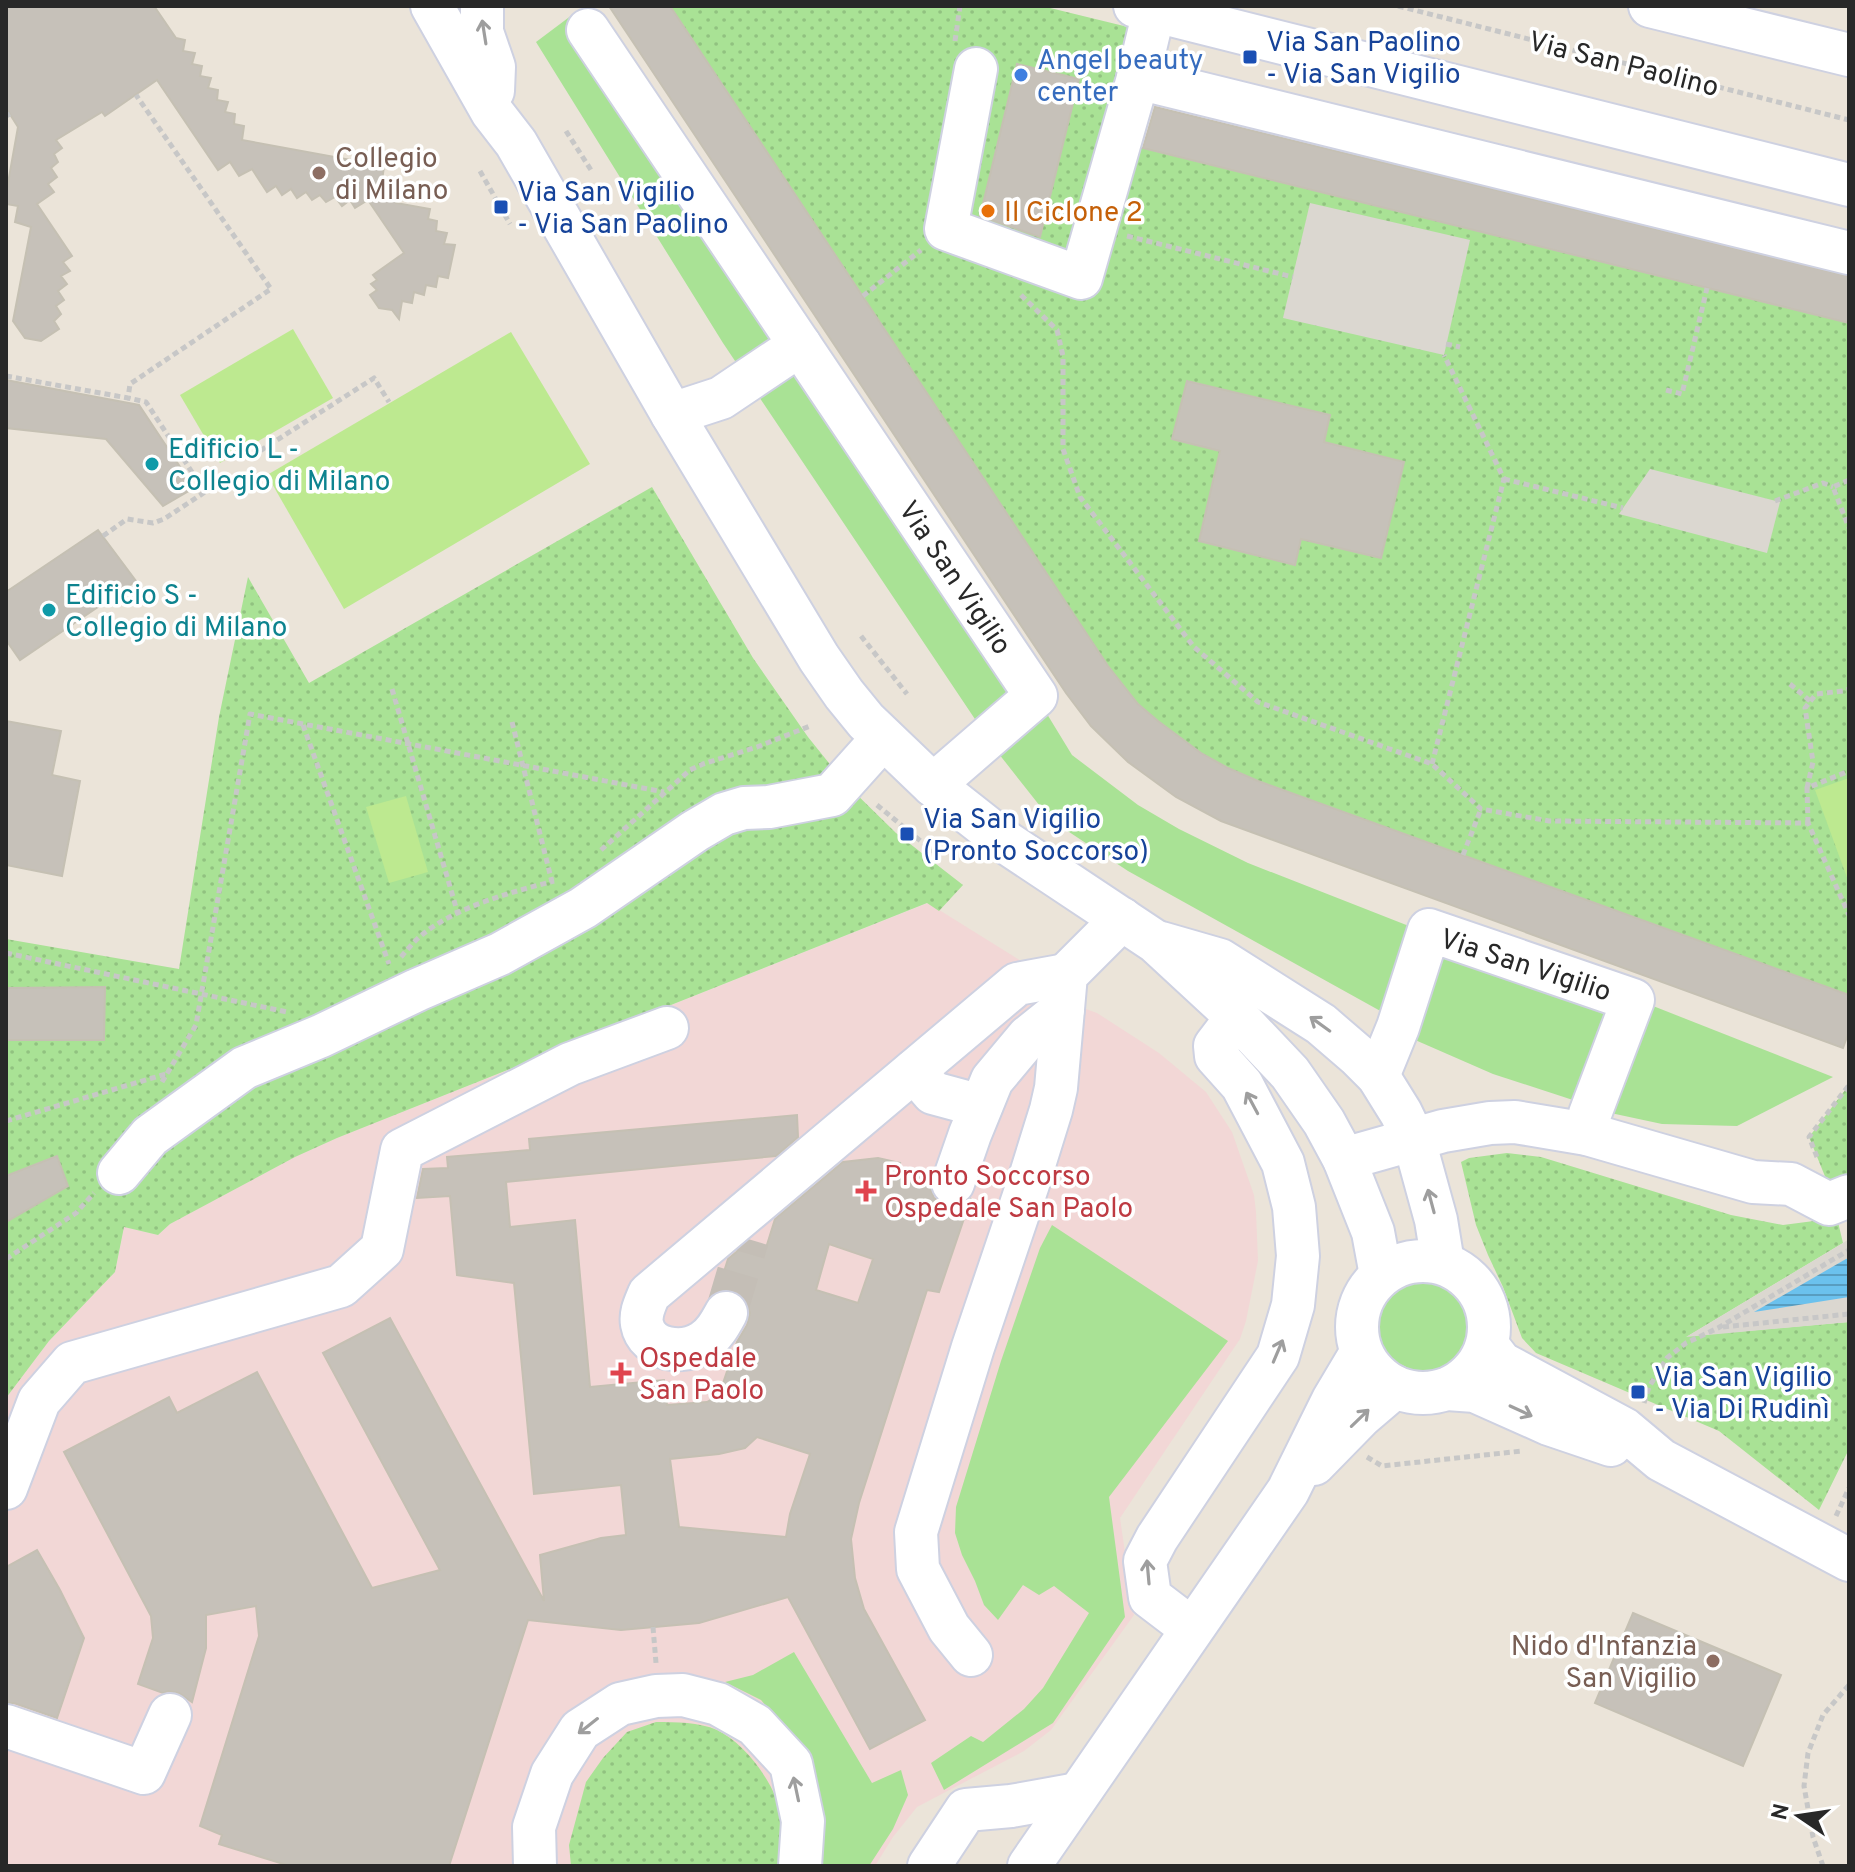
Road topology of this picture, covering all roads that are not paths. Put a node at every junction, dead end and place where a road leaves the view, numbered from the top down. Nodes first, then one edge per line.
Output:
1 (432, 6) edge
2 (482, 6) edge
3 (1650, 6) edge
4 (1145, 8) edge
5 (588, 30) dead end
6 (1849, 55) edge
7 (1381, 67) junction
8 (976, 69) dead end
9 (1138, 78) junction
10 (492, 112) junction
11 (1365, 133) junction
12 (1832, 180) edge
13 (1798, 241) junction
14 (1849, 253) edge
15 (800, 345) junction
16 (672, 414) junction
17 (883, 738) junction
18 (933, 785) junction
19 (1139, 931) junction
20 (1065, 992) junction
21 (1237, 1017) junction
22 (667, 1028) dead end
23 (914, 1071) junction
24 (1378, 1076) junction
25 (981, 1106) junction
26 (1587, 1134) junction
27 (1414, 1140) junction
28 (1344, 1159) junction
29 (111, 1178) road end
30 (953, 1183) dead end
31 (1842, 1199) edge
32 (760, 1200) junction
33 (748, 1239) tunnel mouth
34 (1443, 1263) junction
35 (1381, 1275) junction
36 (726, 1313) tunnel mouth
37 (1487, 1345) junction
38 (1361, 1353) junction
39 (1395, 1387) junction
40 (1447, 1389) junction
41 (1661, 1460) junction
42 (6, 1488) edge
43 (1288, 1491) junction
44 (1841, 1542) edge
45 (1192, 1629) junction
46 (971, 1655) dead end
47 (170, 1715) dead end
48 (6, 1726) edge
49 (1078, 1794) junction
50 (535, 1866) edge
51 (800, 1866) edge
52 (929, 1866) edge
53 (1029, 1866) edge

1 - 10 street
10 -> 2 street
3 - 6 street
4 - 7 street
4 - 9 street
5 - 15 street, Via San Vigilio
7 - 11 street
7 - 12 street
8 - 9 street
9 - 11 street
10 - 16 street
11 - 13 street
12 - 13 street
13 - 14 street
15 - 16 street
15 - 18 street, Via San Vigilio
16 - 17 street
17 - 18 street
17 - 29 street
18 - 19 street
19 - 20 street
19 - 21 street
24 -> 19 street
20 - 23 street
20 - 25 street
20 - 46 street
21 - 28 street
45 -> 21 street
22 - 42 street
23 - 25 street
23 - 32 street
24 - 26 street, Via San Vigilio
24 - 27 street
25 - 30 street
26 - 27 street
26 - 31 street
27 - 28 street
34 -> 27 street
28 - 35 street
32 - 33 street
32 - 36 street
34 - 35 street
34 - 37 street
35 - 38 street
37 - 40 street
37 - 41 street
38 - 39 street
38 - 43 street
39 - 40 street
43 -> 39 street
40 -> 41 street
41 - 44 street
43 - 45 street
45 - 49 street
47 - 48 street
49 - 52 street
49 - 53 street
51 -> 50 street

